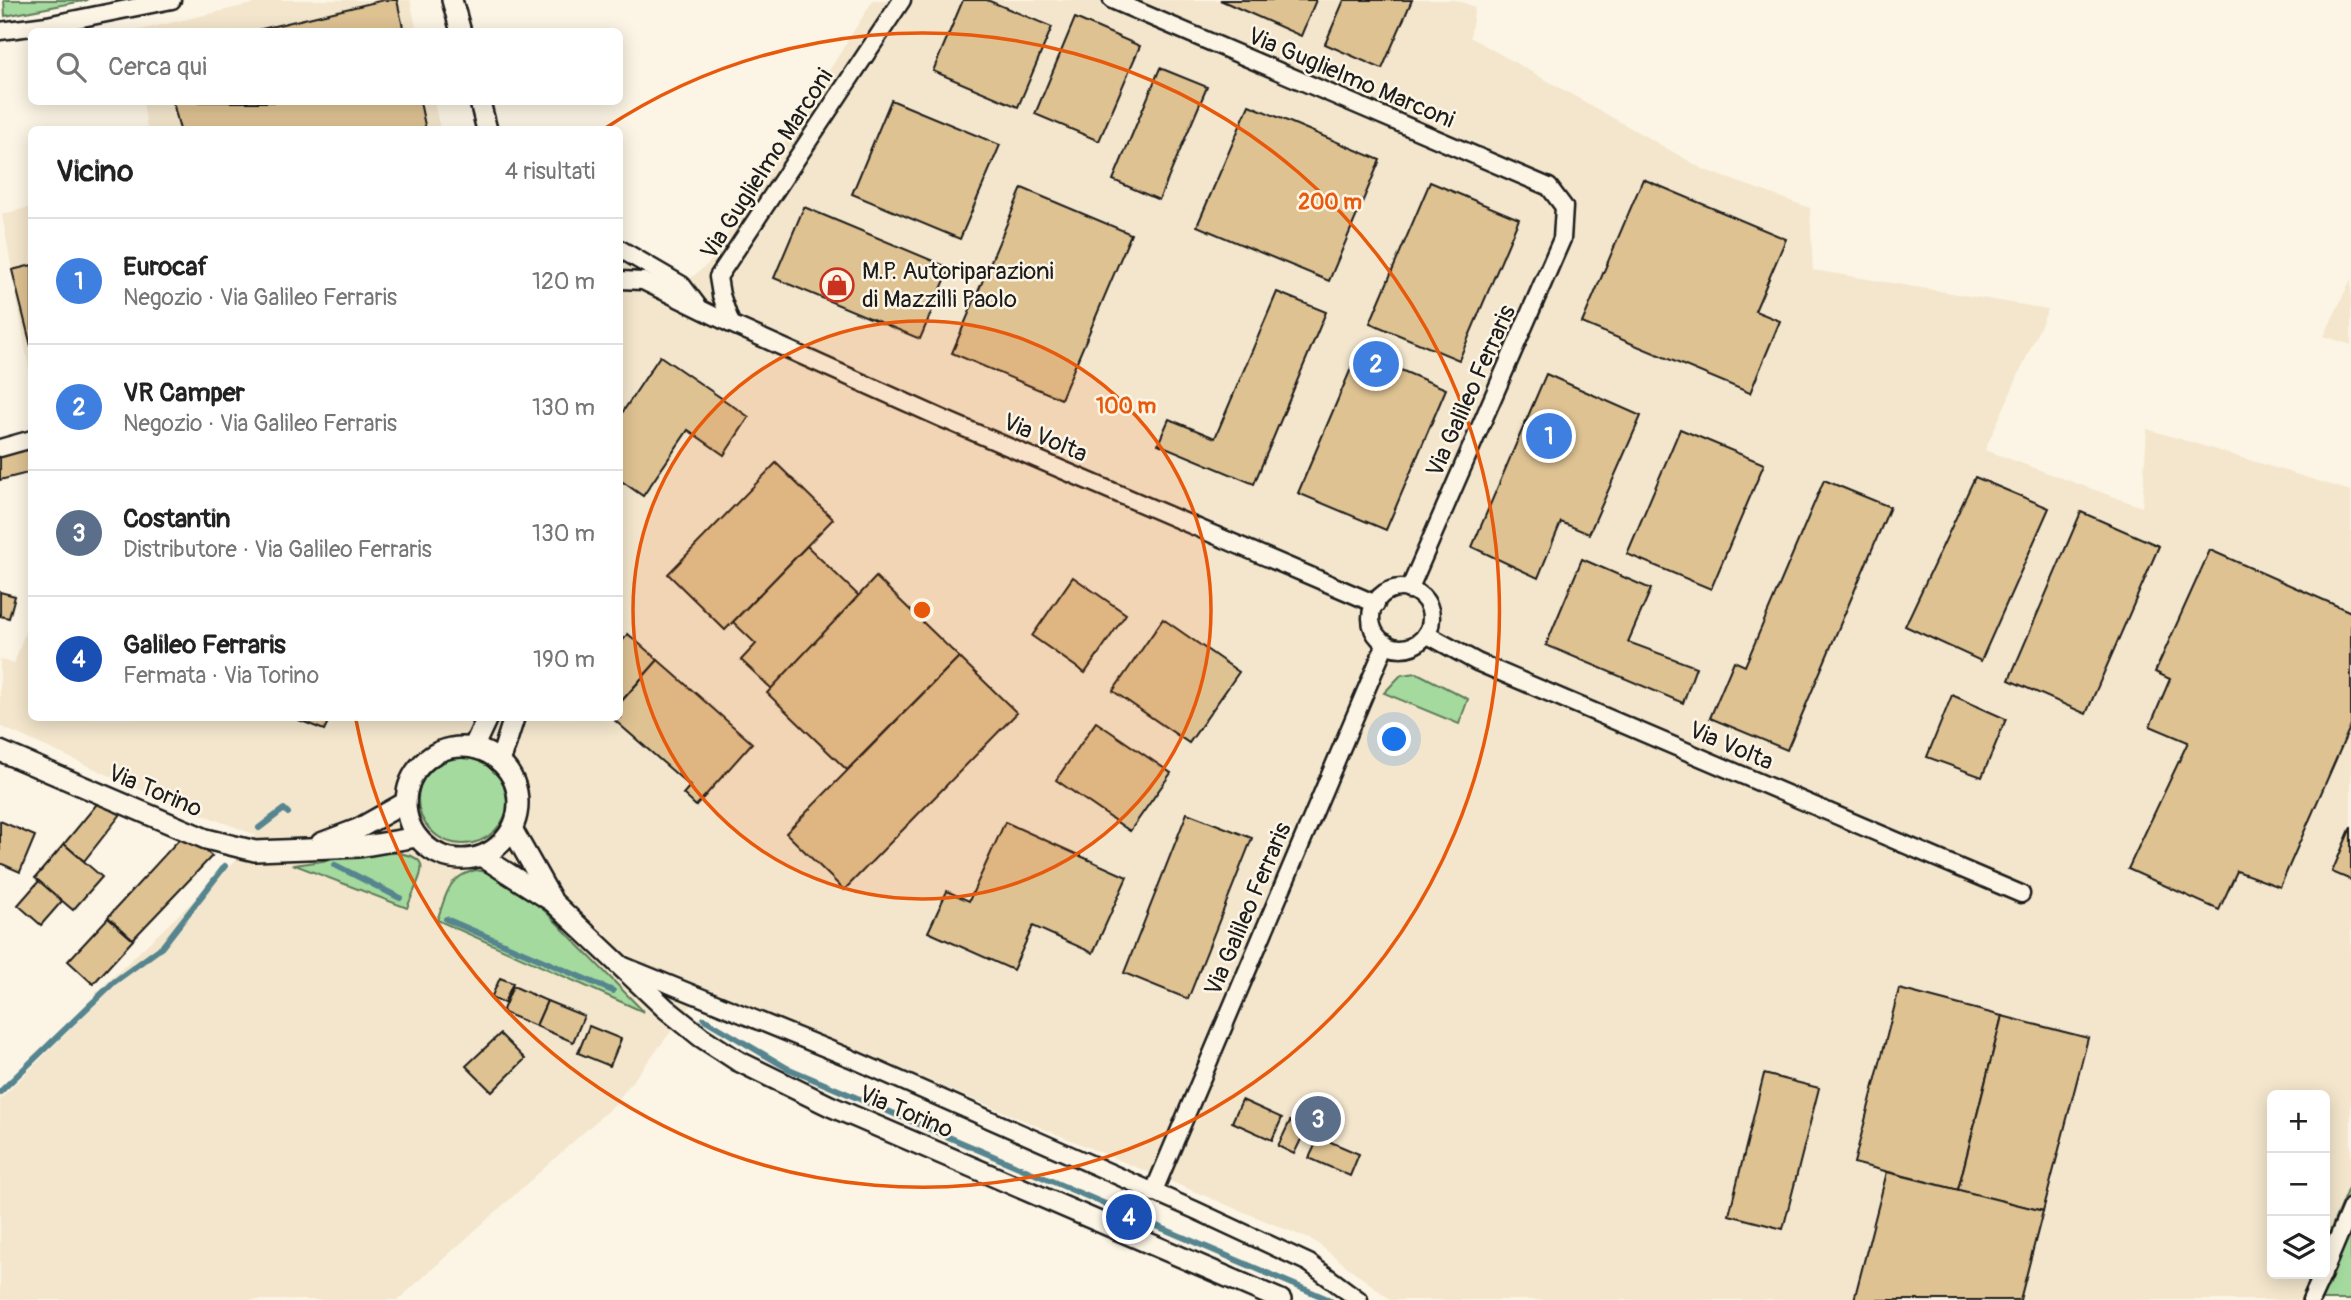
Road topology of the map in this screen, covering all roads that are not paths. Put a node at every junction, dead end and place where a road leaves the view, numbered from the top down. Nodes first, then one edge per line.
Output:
1 (172, 0) edge
2 (452, 0) edge
3 (902, 0) edge
4 (1112, 0) edge
5 (460, 28) edge
6 (0, 31) edge
7 (481, 105) edge
8 (486, 126) edge
9 (1564, 207) joint
10 (623, 251) edge
11 (623, 280) edge
12 (699, 308) junction
13 (731, 324) junction
14 (28, 440) edge
15 (0, 447) edge
16 (1409, 590) junction
17 (1376, 604) junction
18 (1426, 634) junction
19 (1385, 643) junction
20 (486, 721) edge
21 (513, 721) edge
22 (473, 748) junction
23 (0, 751) edge
24 (500, 761) junction
25 (406, 802) junction
26 (512, 829) junction
27 (417, 837) junction
28 (297, 848) junction
29 (481, 856) junction
30 (2021, 894) dead end
31 (554, 902) junction
32 (616, 963) junction
33 (1153, 1193) junction
34 (2351, 1207) edge
35 (2330, 1257) edge
36 (2321, 1279) edge
37 (1281, 1300) edge
38 (1359, 1300) edge
39 (2311, 1300) edge

1 - 6 street
2 - 5 street
3 - 13 street, Via Guglielmo Marconi
4 - 9 street, Via Guglielmo Marconi
7 - 8 street
9 - 16 street, Via Galileo Ferraris
10 - 12 street, Via Volta
11 - 12 street, Via Volta
12 - 13 street, Via Volta
13 - 17 street, Via Volta
14 - 15 street
16 - 17 street
16 - 18 street
17 - 19 street
18 - 19 street
18 - 30 street, Via Volta
19 - 33 street, Via Galileo Ferraris
20 - 22 street
21 - 24 street
22 - 24 street
22 - 25 street
23 - 28 street, Via Torino
24 - 26 street
25 - 27 street
25 - 28 street, Via Torino
26 - 29 street
26 - 31 street, Via Torino
27 - 28 street, Via Torino
27 - 29 street
29 - 31 street, Via Torino
31 - 32 street, Via Torino
32 - 33 street
32 - 37 street, Via Torino
33 - 38 street
34 - 35 street
36 - 39 street

